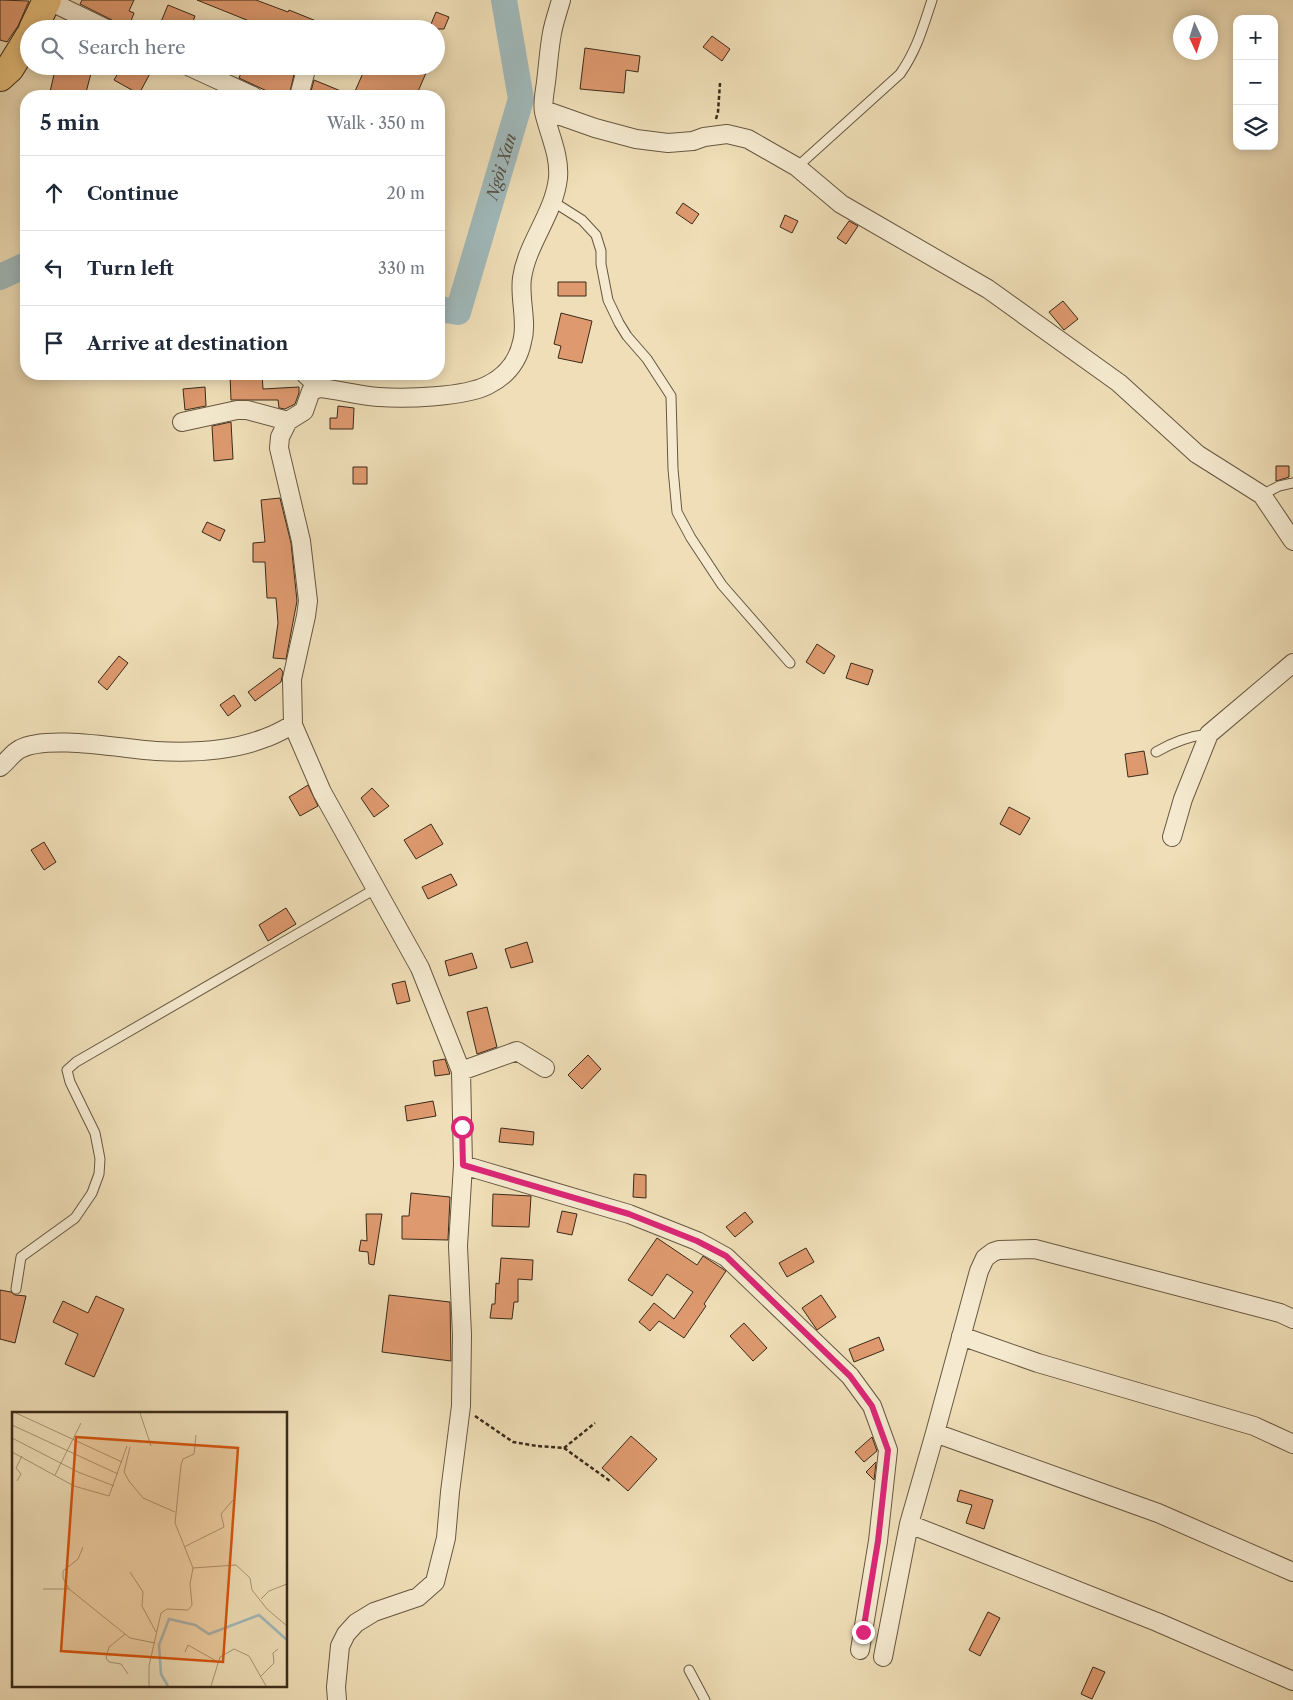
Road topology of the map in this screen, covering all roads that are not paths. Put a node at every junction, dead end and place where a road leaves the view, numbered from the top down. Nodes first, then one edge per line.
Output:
1 (47, 0) edge
2 (561, 0) edge
3 (932, 0) edge
4 (37, 20) edge
5 (89, 20) edge
6 (20, 52) edge
7 (208, 75) edge
8 (305, 75) edge
9 (0, 77) edge
10 (240, 90) edge
11 (301, 90) edge
12 (544, 110) junction
13 (797, 167) junction
14 (552, 200) junction
15 (311, 380) edge
16 (320, 388) junction
17 (288, 421) junction
18 (182, 422) dead end
19 (1293, 483) edge
20 (1262, 495) junction
21 (1293, 541) edge
22 (790, 663) dead end
23 (1293, 663) edge
24 (293, 725) junction
25 (1209, 734) junction
26 (1156, 752) dead end
27 (0, 767) edge
28 (1172, 837) dead end
29 (375, 889) junction
30 (545, 1068) dead end
31 (461, 1071) junction
32 (463, 1165) junction
33 (16, 1289) dead end
34 (1293, 1319) edge
35 (961, 1336) junction
36 (935, 1433) junction
37 (1293, 1444) edge
38 (909, 1524) junction
39 (1293, 1572) edge
40 (860, 1650) dead end
41 (883, 1657) dead end
42 (689, 1670) dead end
43 (1293, 1681) edge
44 (337, 1700) edge
45 (705, 1700) edge

1 - 4 main road
1 - 5 street
2 - 12 street
3 - 13 lane
6 - 9 main road
7 - 10 street
8 - 11 street
12 - 13 street
12 - 14 street
13 - 20 street
14 - 16 street
14 - 22 lane
15 - 16 street
16 - 17 street
17 - 18 street
17 - 24 street
19 - 20 lane
20 - 21 street
23 - 25 street
24 - 27 street
24 - 29 street
25 - 26 lane
25 - 28 street
29 - 31 street
29 - 33 lane
30 - 31 street
31 - 32 street
32 - 40 street
32 - 44 street
34 - 35 street
35 - 36 street
35 - 37 street
36 - 38 street
36 - 39 street
38 - 41 street
38 - 43 street
42 - 45 lane

